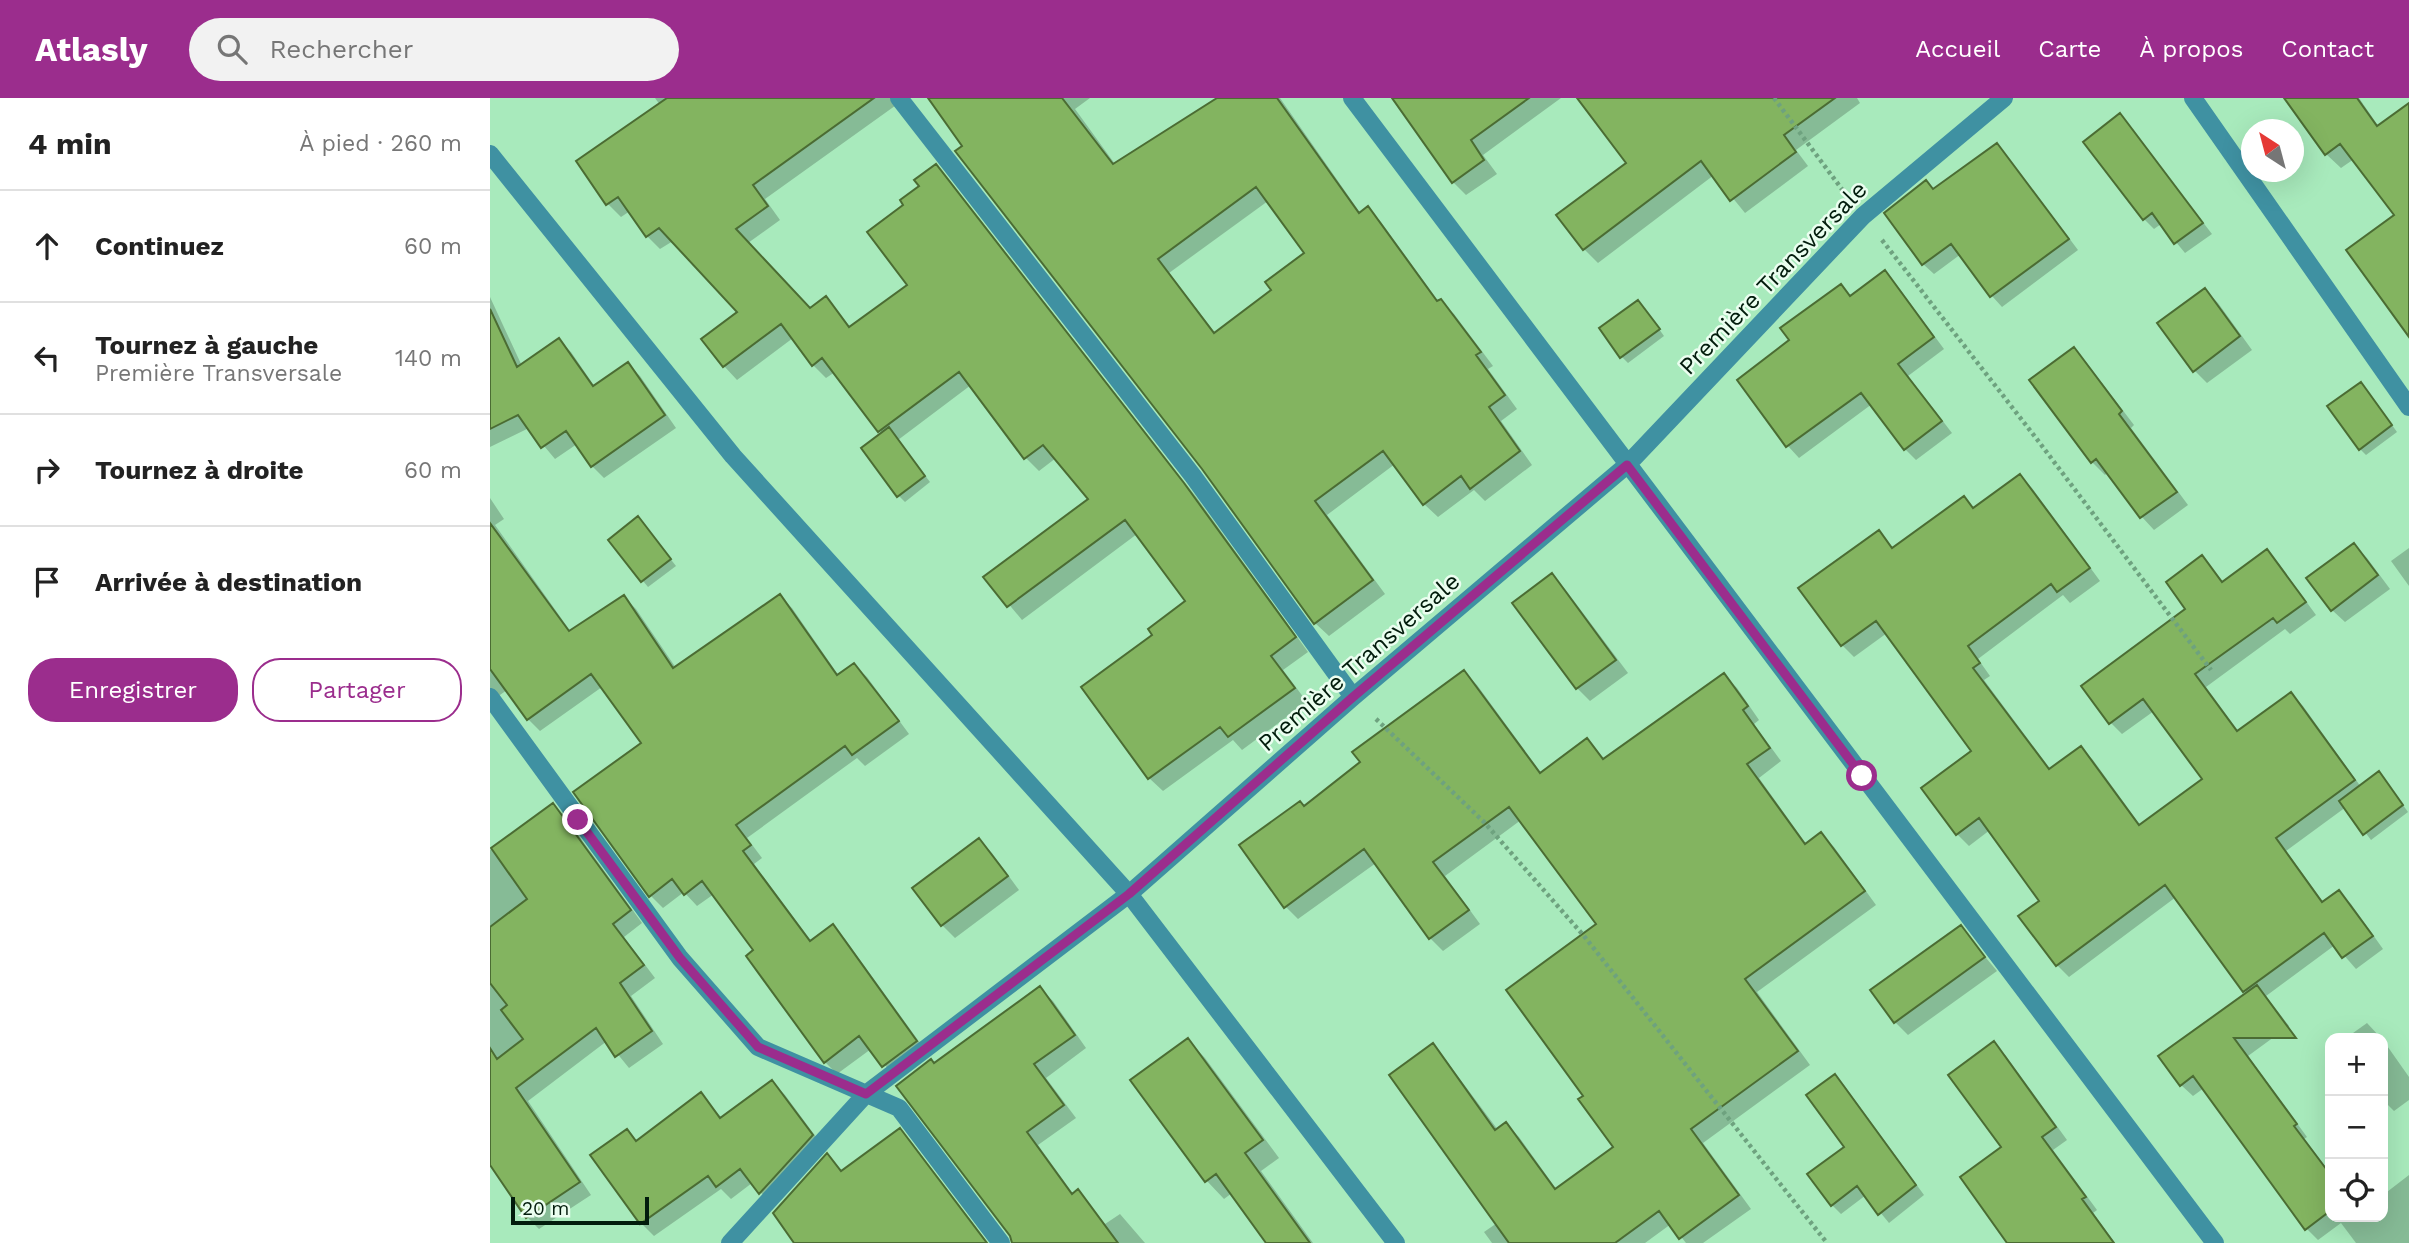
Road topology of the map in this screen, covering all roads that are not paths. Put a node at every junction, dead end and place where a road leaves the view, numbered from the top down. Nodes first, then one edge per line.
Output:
1 (899, 98) edge
2 (1352, 98) edge
3 (2004, 98) edge
4 (2193, 98) edge
5 (490, 154) edge
6 (2409, 407) edge
7 (1627, 465) junction
8 (490, 697) edge
9 (1353, 697) junction
10 (1129, 894) junction
11 (866, 1094) junction
12 (730, 1243) edge
13 (1001, 1243) edge
14 (1396, 1243) edge
15 (2215, 1243) edge

1 - 9 street
2 - 7 street
3 - 7 street, Première Transversale
4 - 6 street
5 - 10 street
7 - 9 street, Première Transversale
7 - 15 street
8 - 11 street
9 - 10 street, Première Transversale
10 - 11 street, Première Transversale
10 - 14 street
11 - 12 street, Première Transversale
11 - 13 street

